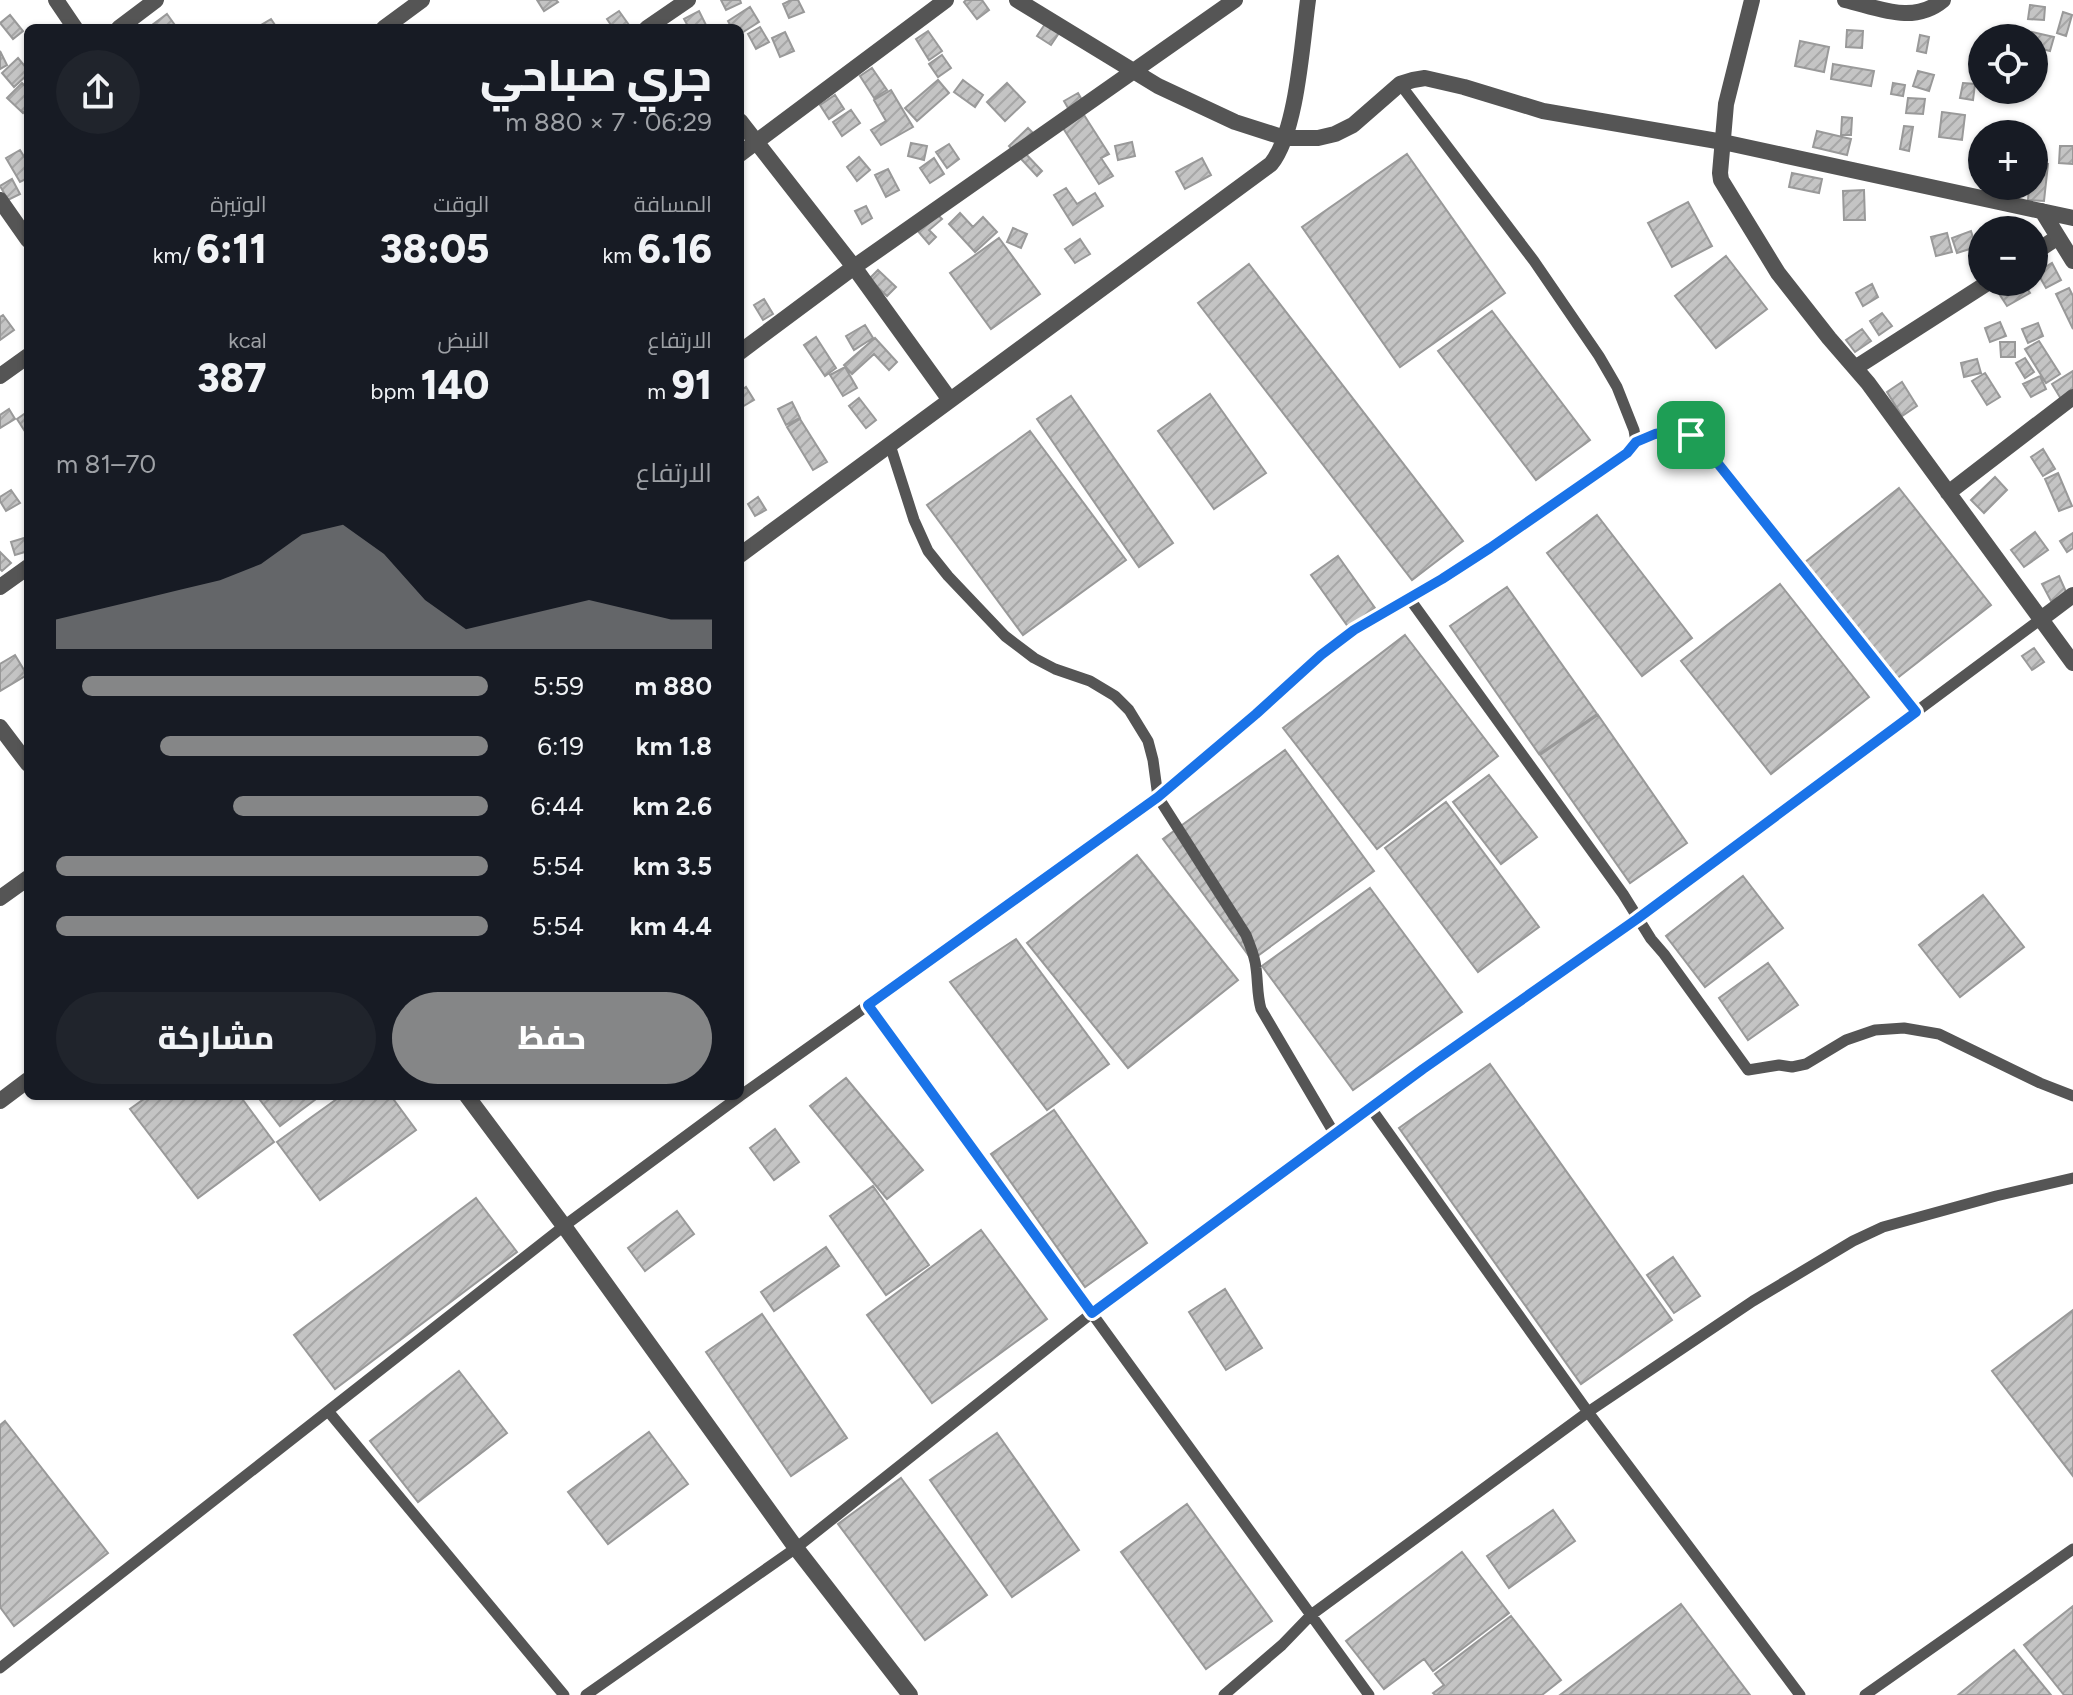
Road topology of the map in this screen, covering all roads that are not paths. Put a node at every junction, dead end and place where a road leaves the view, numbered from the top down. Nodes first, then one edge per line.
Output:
1 (56, 0) edge
2 (156, 0) edge
3 (422, 0) edge
4 (688, 0) edge
5 (946, 0) edge
6 (1017, 0) edge
7 (1235, 0) edge
8 (1308, 0) edge
9 (1752, 0) edge
10 (1845, 0) edge
11 (1943, 0) edge
12 (1919, 7) edge
13 (668, 22) edge
14 (72, 24) edge
15 (124, 24) edge
16 (389, 24) edge
17 (1133, 73) junction
18 (1400, 84) junction
19 (744, 127) edge
20 (1285, 138) junction
21 (1723, 142) junction
22 (755, 143) junction
23 (744, 151) edge
24 (0, 200) edge
25 (2042, 211) junction
26 (2073, 218) edge
27 (24, 234) edge
28 (2058, 237) junction
29 (2048, 244) edge
30 (2073, 261) edge
31 (854, 267) junction
32 (1968, 295) edge
33 (744, 349) edge
34 (24, 359) edge
35 (1855, 368) junction
36 (0, 376) edge
37 (2073, 397) edge
38 (950, 400) junction
39 (1636, 442) junction
40 (890, 445) junction
41 (1948, 493) junction
42 (744, 552) edge
43 (24, 570) edge
44 (0, 587) edge
45 (2073, 595) edge
46 (1409, 598) junction
47 (2041, 619) junction
48 (2073, 663) edge
49 (1916, 712) junction
50 (0, 727) edge
51 (24, 759) edge
52 (1158, 797) junction
53 (24, 881) edge
54 (0, 898) edge
55 (1637, 919) junction
56 (868, 1005) junction
57 (24, 1083) edge
58 (744, 1093) edge
59 (2073, 1096) edge
60 (470, 1100) edge
61 (735, 1100) edge
62 (0, 1101) edge
63 (1370, 1107) junction
64 (1334, 1133) junction
65 (2073, 1178) edge
66 (564, 1226) junction
67 (1092, 1313) junction
68 (328, 1411) junction
69 (1588, 1412) junction
70 (796, 1548) junction
71 (2073, 1549) edge
72 (1311, 1615) junction
73 (0, 1668) edge
74 (564, 1695) edge
75 (586, 1695) edge
76 (910, 1695) edge
77 (1224, 1695) edge
78 (1369, 1695) edge
79 (1800, 1695) edge
80 (1865, 1695) edge

1 - 14 street
2 - 15 street
3 - 16 street
4 - 13 street
5 - 22 street
6 - 17 street
7 - 17 street
8 - 20 street
9 - 21 street
10 - 12 street
11 - 12 street
17 - 20 street
17 - 31 street
18 - 20 street
18 - 21 street
18 - 39 lane
19 - 22 street
20 - 38 street
21 - 25 street
21 - 35 street
22 - 23 street
22 - 31 street
24 - 27 street
25 - 26 street
25 - 28 street
28 - 29 street
28 - 30 street
31 - 33 street
31 - 38 street
32 - 35 street
34 - 36 street
35 - 41 street
37 - 41 street
38 - 40 street
39 - 46 lane
39 - 49 lane
40 - 42 street
40 - 52 lane
41 - 47 street
43 - 44 street
45 - 47 street
46 - 52 lane
46 - 55 lane
47 - 48 street
47 - 49 lane
49 - 55 lane
50 - 51 street
52 - 56 lane
52 - 64 lane
53 - 54 street
55 - 59 lane
55 - 63 lane
56 - 58 lane
56 - 67 lane
57 - 62 street
60 - 66 street
61 - 66 lane
63 - 64 lane
63 - 69 lane
64 - 67 lane
65 - 69 lane
66 - 68 lane
66 - 70 street
67 - 70 lane
67 - 72 lane
68 - 73 lane
68 - 74 lane
69 - 72 lane
69 - 79 lane
70 - 75 lane
70 - 76 street
71 - 80 lane
72 - 77 lane
72 - 78 lane

